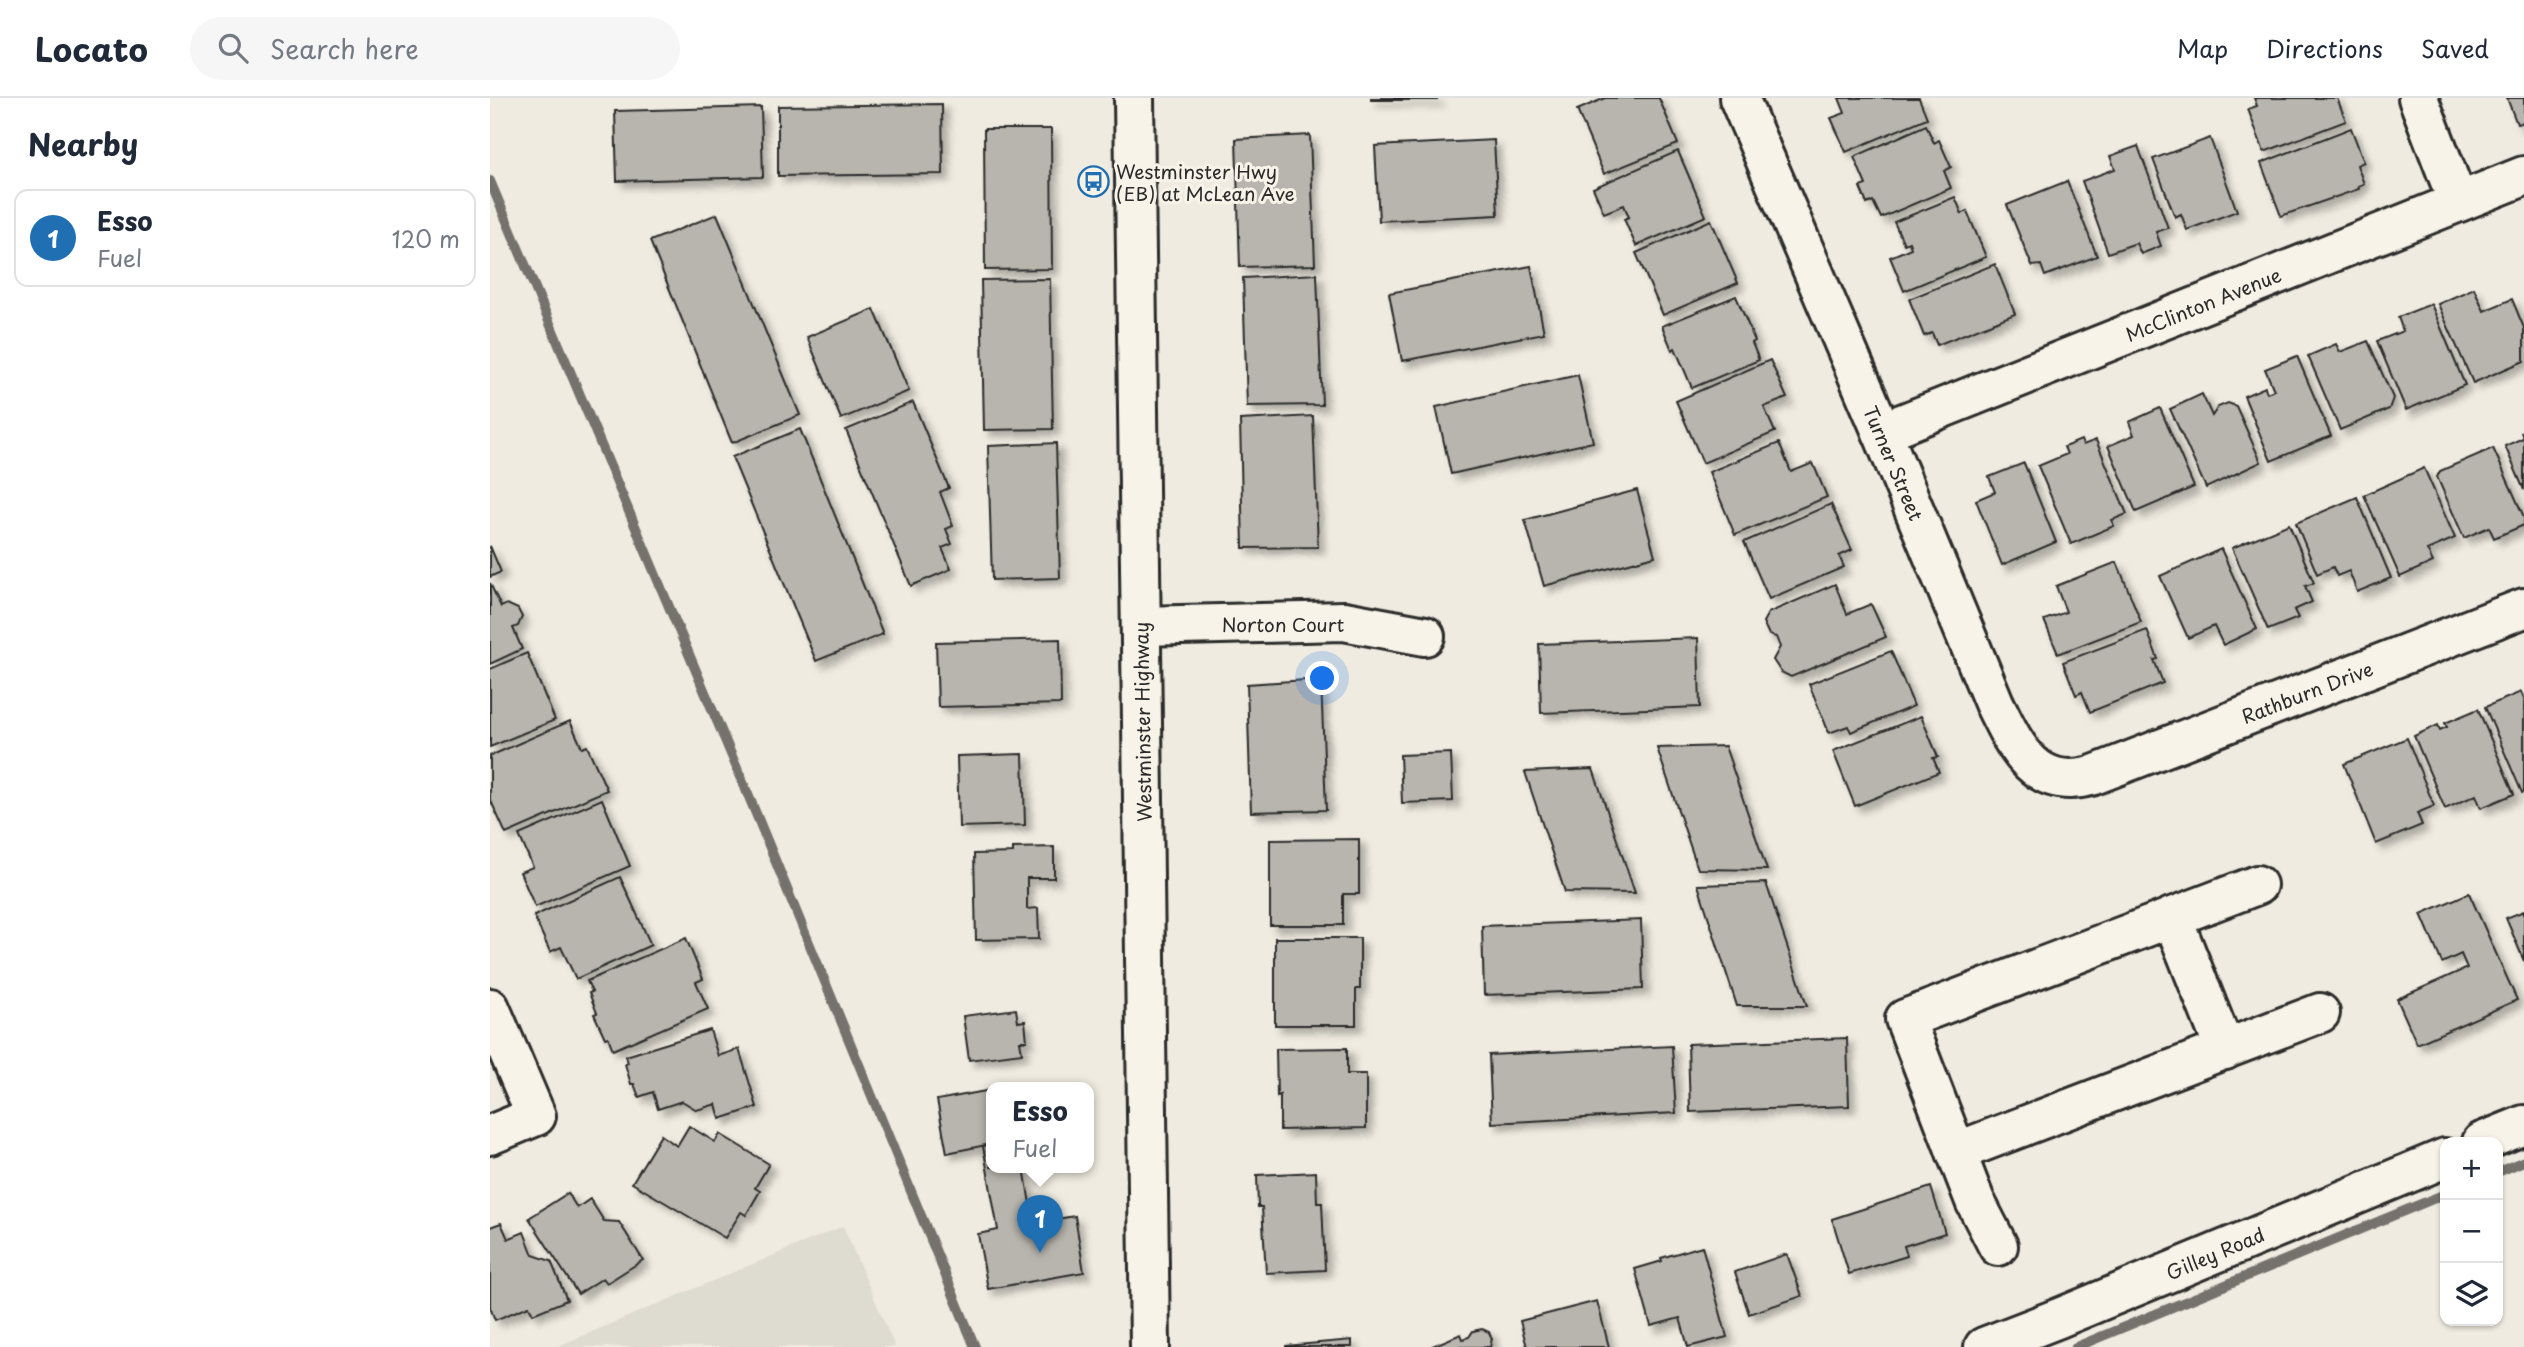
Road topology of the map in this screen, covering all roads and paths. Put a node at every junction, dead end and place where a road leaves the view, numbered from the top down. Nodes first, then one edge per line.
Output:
1 (1134, 98) edge
2 (1739, 98) edge
3 (2418, 98) edge
4 (2524, 176) edge
5 (2458, 202) junction
6 (1882, 432) junction
7 (2524, 608) edge
8 (1140, 626) junction
9 (1425, 636) dead end
10 (2091, 776) joint
11 (2257, 885) dead end
12 (2172, 917) junction
13 (490, 1008) edge
14 (2320, 1013) dead end
15 (2225, 1050) junction
16 (2524, 1125) edge
17 (490, 1135) edge
18 (2494, 1137) edge
19 (1956, 1152) junction
20 (2440, 1159) edge
21 (1998, 1246) dead end
22 (1150, 1347) edge
23 (1984, 1347) edge

1 - 8 street, Westminster Highway
2 - 6 street, Turner Street
3 - 5 street
4 - 5 street, McClinton Avenue
5 - 6 street, McClinton Avenue
6 - 10 street, Turner Street
7 - 10 street, Rathburn Drive
8 - 9 street, Norton Court
8 - 22 street, Westminster Highway
11 - 12 street
12 - 15 street
12 - 19 street
13 - 17 street
14 - 15 street
15 - 19 street
16 - 18 street
19 - 21 street
20 - 23 street, Gilley Road

